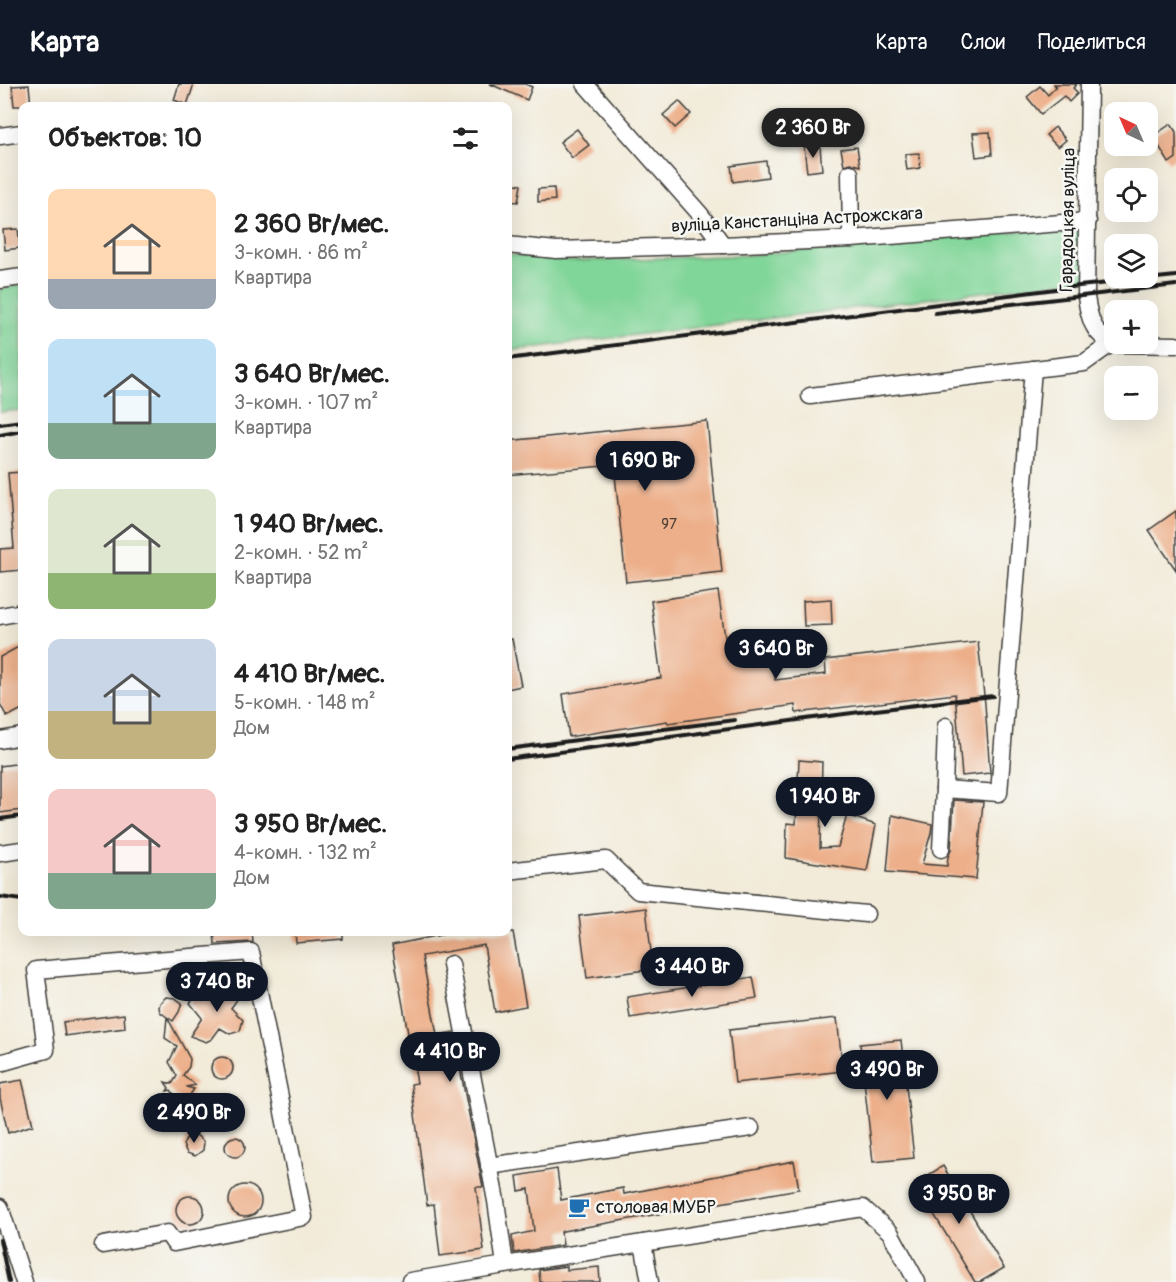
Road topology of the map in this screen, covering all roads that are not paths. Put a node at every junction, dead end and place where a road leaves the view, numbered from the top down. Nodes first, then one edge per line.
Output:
1 (585, 84) edge
2 (1089, 84) edge
3 (18, 134) edge
4 (0, 136) edge
5 (850, 173) dead end
6 (1088, 221) junction
7 (851, 239) junction
8 (723, 244) junction
9 (512, 246) edge
10 (18, 278) edge
11 (0, 280) edge
12 (1104, 337) edge
13 (1158, 344) edge
14 (1176, 345) edge
15 (1104, 350) edge
16 (1033, 369) junction
17 (810, 396) dead end
18 (18, 613) edge
19 (0, 616) edge
20 (946, 726) dead end
21 (18, 737) edge
22 (0, 740) edge
23 (944, 789) junction
24 (941, 849) dead end
25 (18, 851) edge
26 (0, 853) edge
27 (512, 870) edge
28 (866, 914) dead end
29 (451, 964) dead end
30 (0, 1063) edge
31 (751, 1128) dead end
32 (489, 1166) junction
33 (0, 1207) edge
34 (643, 1244) junction
35 (103, 1245) dead end
36 (505, 1265) junction
37 (24, 1282) edge
38 (404, 1282) edge
39 (410, 1282) edge
40 (650, 1282) edge
41 (917, 1282) edge

1 - 8 street
2 - 6 street, Гарадоцкая вуліца
3 - 4 street
5 - 7 street
6 - 7 street, вуліца Канстанціна Астрожскага
6 - 12 street, Гарадоцкая вуліца
7 - 8 street, вуліца Канстанціна Астрожскага
8 - 9 street, вуліца Канстанціна Астрожскага
10 - 11 street
13 - 14 street
15 - 16 street
16 - 17 street
16 - 23 street
18 - 19 street
20 - 23 street
21 - 22 street
23 - 24 street
25 - 26 street
27 - 28 street
29 - 32 street
30 - 35 street
31 - 32 street
32 - 36 street
33 - 37 street
34 - 36 street
34 - 40 street
34 - 41 street
36 - 39 street
38 - 39 street

